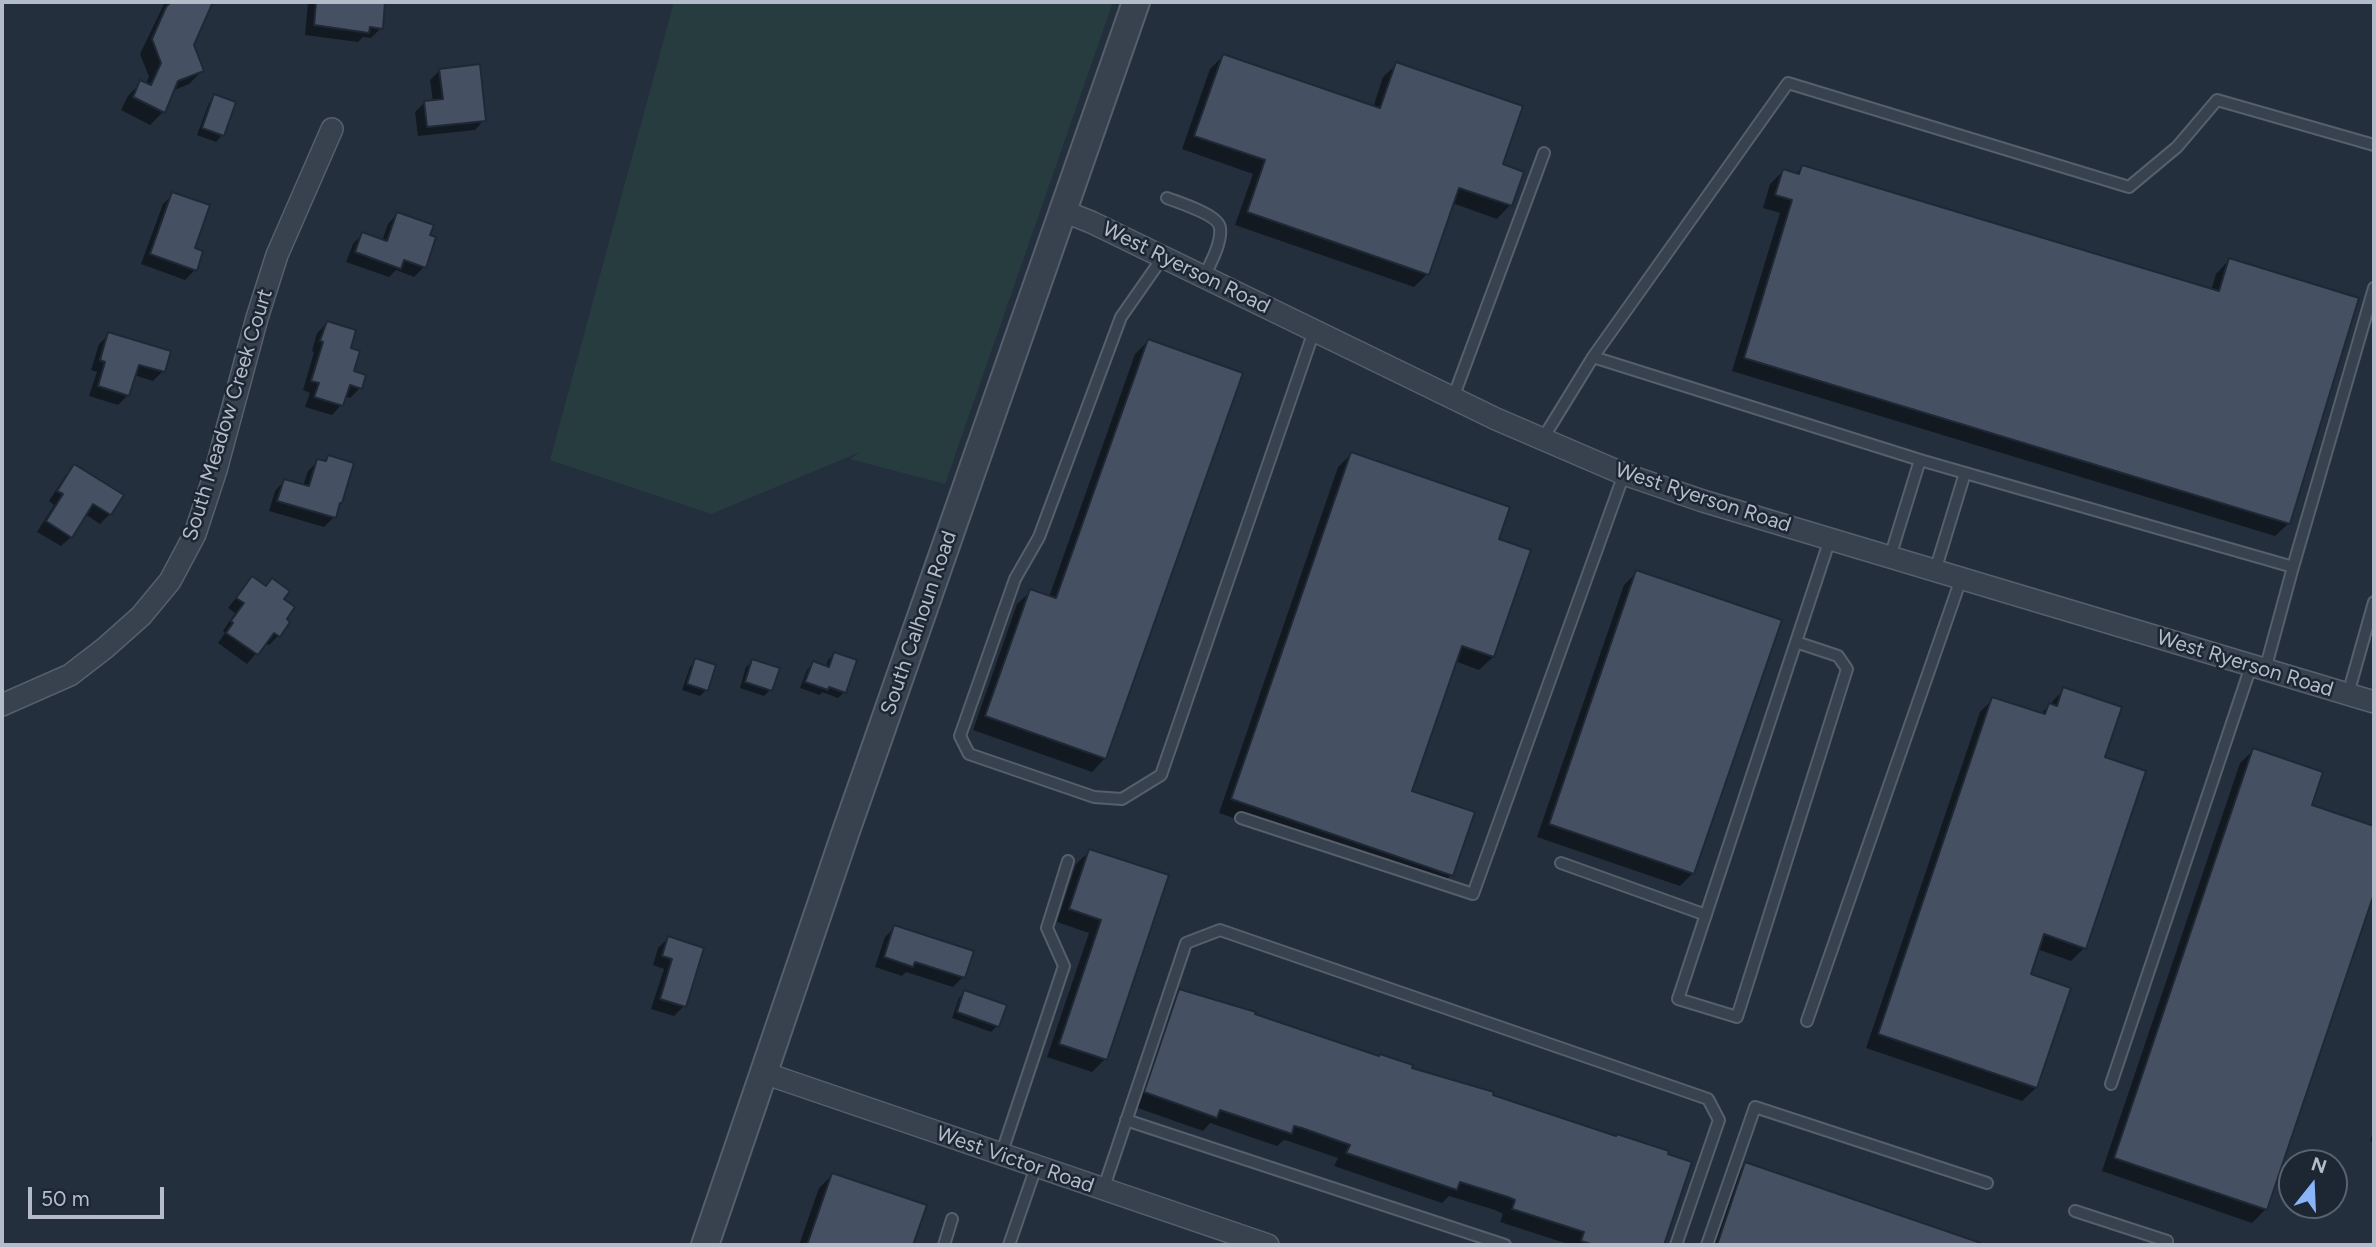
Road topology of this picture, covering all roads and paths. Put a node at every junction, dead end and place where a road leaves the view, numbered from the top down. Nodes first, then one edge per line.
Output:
1 (1136, 2) edge
2 (332, 129) dead end
3 (2374, 145) edge
4 (1544, 153) dead end
5 (1167, 198) dead end
6 (1063, 211) junction
7 (1163, 257) junction
8 (1204, 277) junction
9 (2374, 288) edge
10 (1314, 331) junction
11 (1592, 356) junction
12 (1453, 398) junction
13 (1542, 440) junction
14 (1920, 460) junction
15 (1965, 473) junction
16 (1624, 474) junction
17 (1830, 539) junction
18 (1890, 557) junction
19 (2293, 567) junction
20 (1935, 571) junction
21 (1961, 579) junction
22 (2374, 602) edge
23 (1796, 642) junction
24 (2258, 668) junction
25 (2348, 695) junction
26 (2374, 702) edge
27 (2, 705) edge
28 (1241, 818) dead end
29 (1068, 861) dead end
30 (1561, 863) dead end
31 (1706, 915) junction
32 (1807, 1021) dead end
33 (764, 1073) junction
34 (2111, 1084) dead end
35 (1126, 1120) junction
36 (1001, 1155) junction
37 (1036, 1167) junction
38 (1987, 1183) dead end
39 (1102, 1190) junction
40 (2075, 1211) dead end
41 (952, 1219) dead end
42 (1230, 1239) edge
43 (705, 1245) edge
44 (944, 1245) edge
45 (1009, 1245) edge
46 (1268, 1245) edge
47 (1505, 1245) edge
48 (1676, 1245) edge
49 (1707, 1245) edge
50 (2166, 1245) edge

1 - 6 street, South Calhoun Road
2 - 27 street, South Meadow Creek Court
3 - 11 lane
4 - 12 lane
5 - 8 lane
6 - 7 street, West Ryerson Road
6 - 33 street, South Calhoun Road
7 - 8 street, West Ryerson Road
7 - 10 lane
8 - 10 street, West Ryerson Road
9 - 19 lane
10 - 12 street, West Ryerson Road
11 - 13 lane
11 - 14 lane
12 - 13 street, West Ryerson Road
13 - 16 street, West Ryerson Road
14 - 15 lane
14 - 18 lane
15 - 19 lane
15 - 20 lane
16 - 17 street, West Ryerson Road
16 - 28 lane
17 - 18 street, West Ryerson Road
17 - 23 lane
18 - 20 street, West Ryerson Road
19 - 24 lane
20 - 21 street, West Ryerson Road
21 - 24 street, West Ryerson Road
21 - 32 lane
22 - 25 lane
23 - 31 lane
23 - 31 lane
24 - 25 street, West Ryerson Road
24 - 34 lane
25 - 26 street, West Ryerson Road
29 - 36 lane
30 - 31 lane
33 - 36 street, West Victor Road
33 - 43 street, South Calhoun Road
35 - 39 lane
35 - 47 lane
35 - 48 lane
36 - 37 street, West Victor Road
37 - 39 street, West Victor Road
37 - 45 lane
38 - 49 lane
39 - 42 street, West Victor Road
40 - 50 lane
41 - 44 lane
42 - 46 street, West Victor Road

